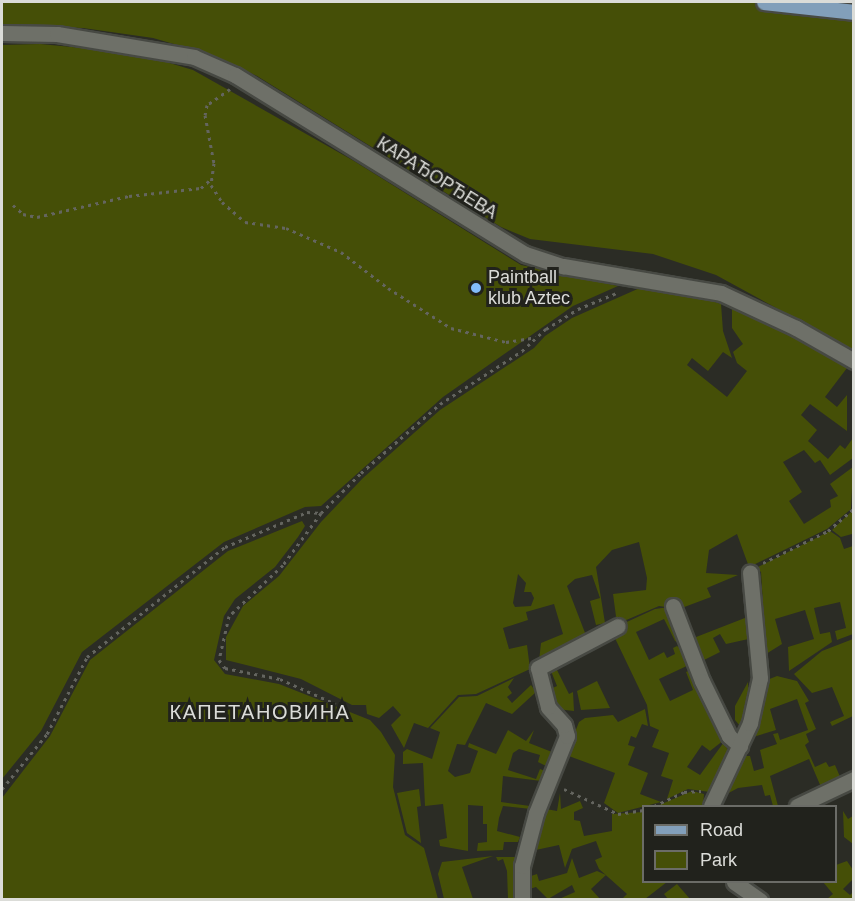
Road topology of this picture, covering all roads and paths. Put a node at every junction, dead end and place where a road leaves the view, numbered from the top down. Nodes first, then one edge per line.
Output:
1 (764, 2) edge
2 (854, 12) edge
3 (2, 33) edge
4 (242, 79) junction
5 (212, 178) junction
6 (13, 205) dead end
7 (651, 279) junction
8 (538, 337) junction
9 (854, 361) edge
10 (854, 508) edge
11 (321, 513) junction
12 (750, 572) joint
13 (673, 606) dead end
14 (618, 626) dead end
15 (336, 704) dead end
16 (740, 746) junction
17 (854, 779) edge
18 (2, 789) edge
19 (564, 789) dead end
20 (712, 802) edge
21 (658, 805) edge
22 (801, 805) edge
23 (642, 810) edge
24 (736, 883) edge
25 (522, 900) edge
26 (760, 900) edge

1 - 2 main road
3 - 4 street, КАРАЂОРЂЕВА
4 - 5 path
4 - 7 street, КАРАЂОРЂЕВА
5 - 6 path
5 - 8 path
7 - 8 path
7 - 9 street, КАРАЂОРЂЕВА
8 - 11 path
10 - 12 path
11 - 15 path
11 - 18 path
12 - 16 street
13 - 16 street
14 - 25 street
16 - 20 street
17 - 22 street
19 - 23 path
20 - 21 path
24 - 26 street

